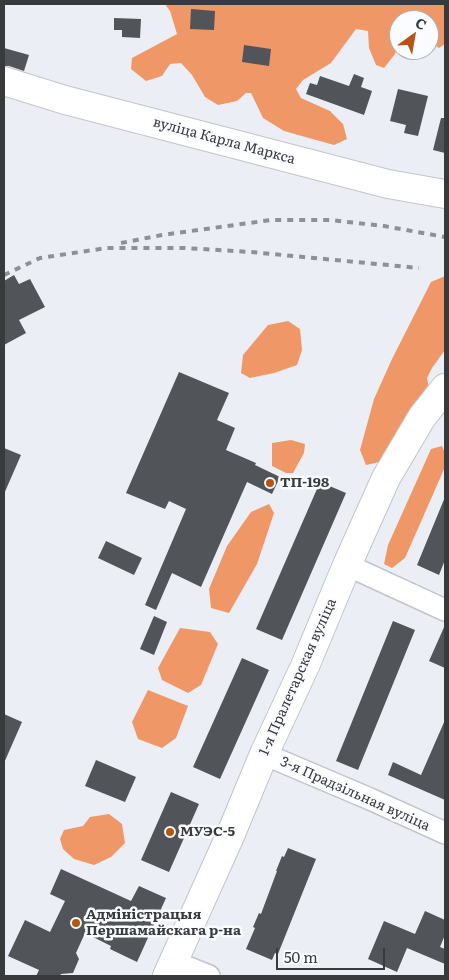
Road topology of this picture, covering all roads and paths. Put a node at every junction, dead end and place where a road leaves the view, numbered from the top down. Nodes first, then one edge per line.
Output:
1 (4, 81) edge
2 (445, 194) edge
3 (445, 388) edge
4 (347, 565) junction
5 (445, 610) edge
6 (264, 754) junction
7 (445, 833) edge
8 (171, 969) edge
9 (209, 976) edge

1 - 2 main road, вуліца Карла Маркса
3 - 4 main road, 1-я Пралетарская вуліца
4 - 5 street
4 - 6 main road, 1-я Пралетарская вуліца
6 - 7 street, 3-я Прадзільная вуліца
6 - 8 main road, 1-я Пралетарская вуліца
8 - 9 street

